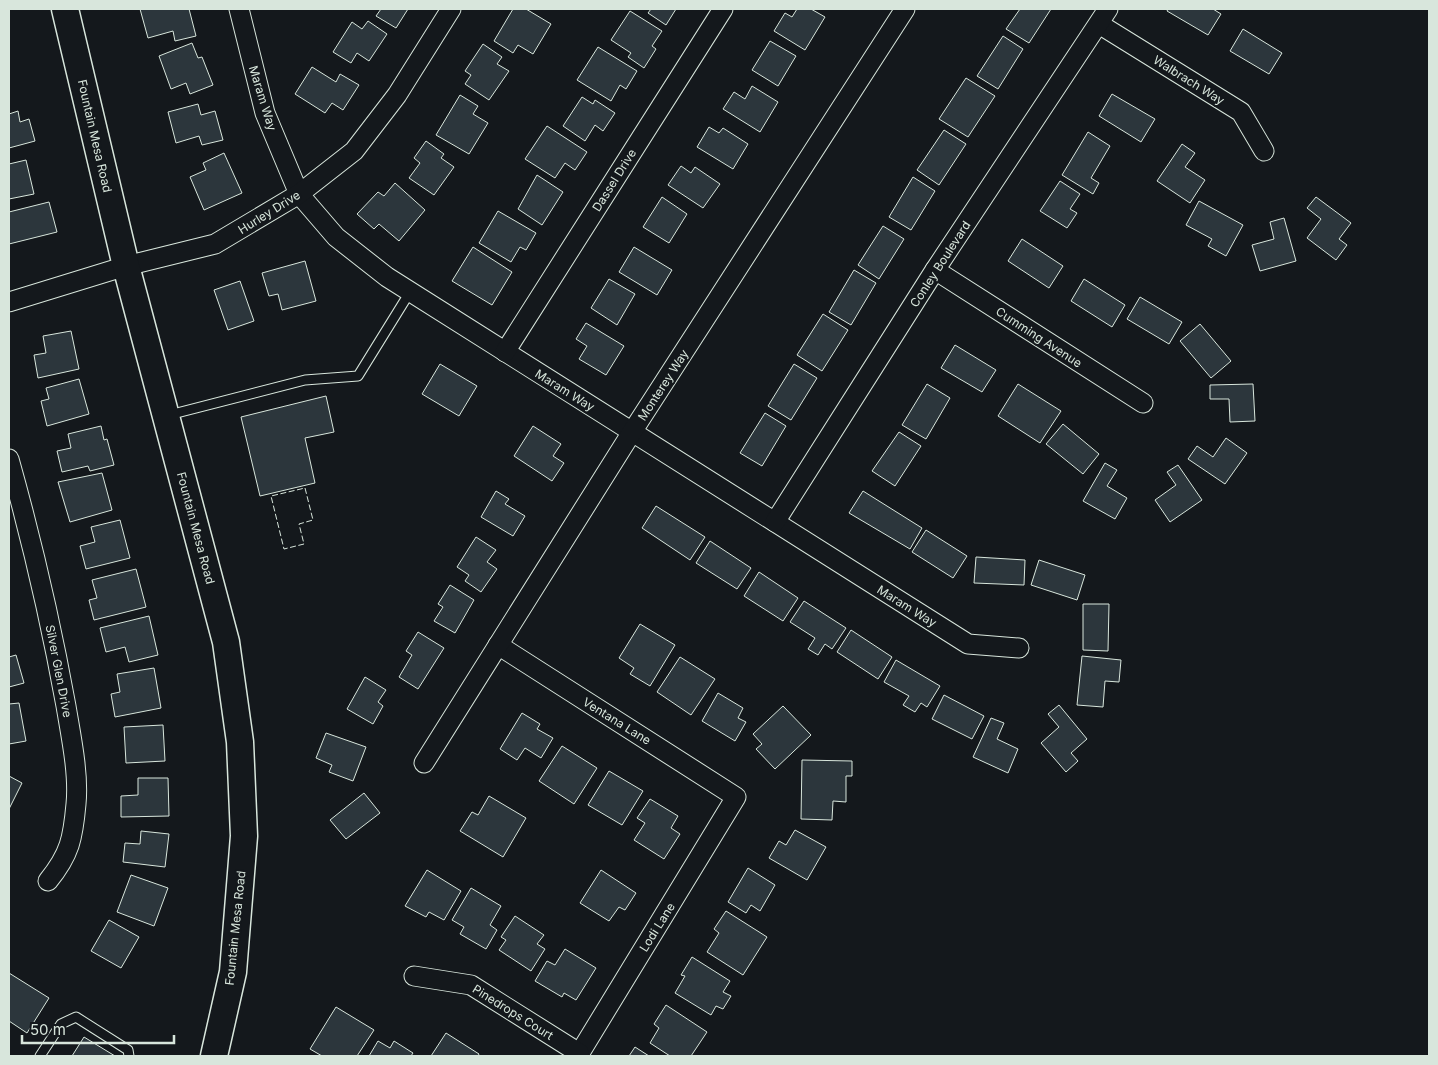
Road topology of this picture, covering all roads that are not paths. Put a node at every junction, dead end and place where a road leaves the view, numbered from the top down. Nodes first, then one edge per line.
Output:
1 (65, 9) edge
2 (239, 9) edge
3 (451, 9) edge
4 (723, 9) edge
5 (905, 9) edge
6 (1104, 16) edge
7 (1264, 151) dead end
8 (299, 194) junction
9 (126, 266) junction
10 (935, 270) junction
11 (410, 292) junction
12 (9, 302) edge
13 (505, 352) junction
14 (1143, 403) dead end
15 (166, 416) junction
16 (632, 432) junction
17 (9, 459) edge
18 (775, 522) junction
19 (498, 646) junction
20 (1019, 648) dead end
21 (424, 763) dead end
22 (736, 797) joint
23 (48, 880) dead end
24 (414, 976) dead end
25 (578, 1055) edge
26 (40, 1056) edge
27 (129, 1056) edge
28 (214, 1056) edge

1 - 9 main road, Fountain Mesa Road
2 - 8 street, Maram Way
3 - 8 street, Hurley Drive
4 - 13 street, Dassel Drive
5 - 16 street, Monterey Way
6 - 7 street, Walbrach Way
6 - 10 street, Conley Boulevard
8 - 9 street, Hurley Drive
8 - 11 street, Maram Way
9 - 12 street, Hurley Drive
9 - 15 main road, Fountain Mesa Road
10 - 14 street, Cumming Avenue
10 - 18 street, Conley Boulevard
11 - 13 street, Maram Way
11 - 15 lane
13 - 16 street, Maram Way
15 - 28 main road, Fountain Mesa Road
16 - 18 street, Maram Way
16 - 19 street, Monterey Way
17 - 23 street, Silver Glen Drive
18 - 20 street, Maram Way
19 - 21 street, Monterey Way
19 - 22 street, Ventana Lane
22 - 25 street, Lodi Lane
24 - 25 street, Pinedrops Court
26 - 27 lane

